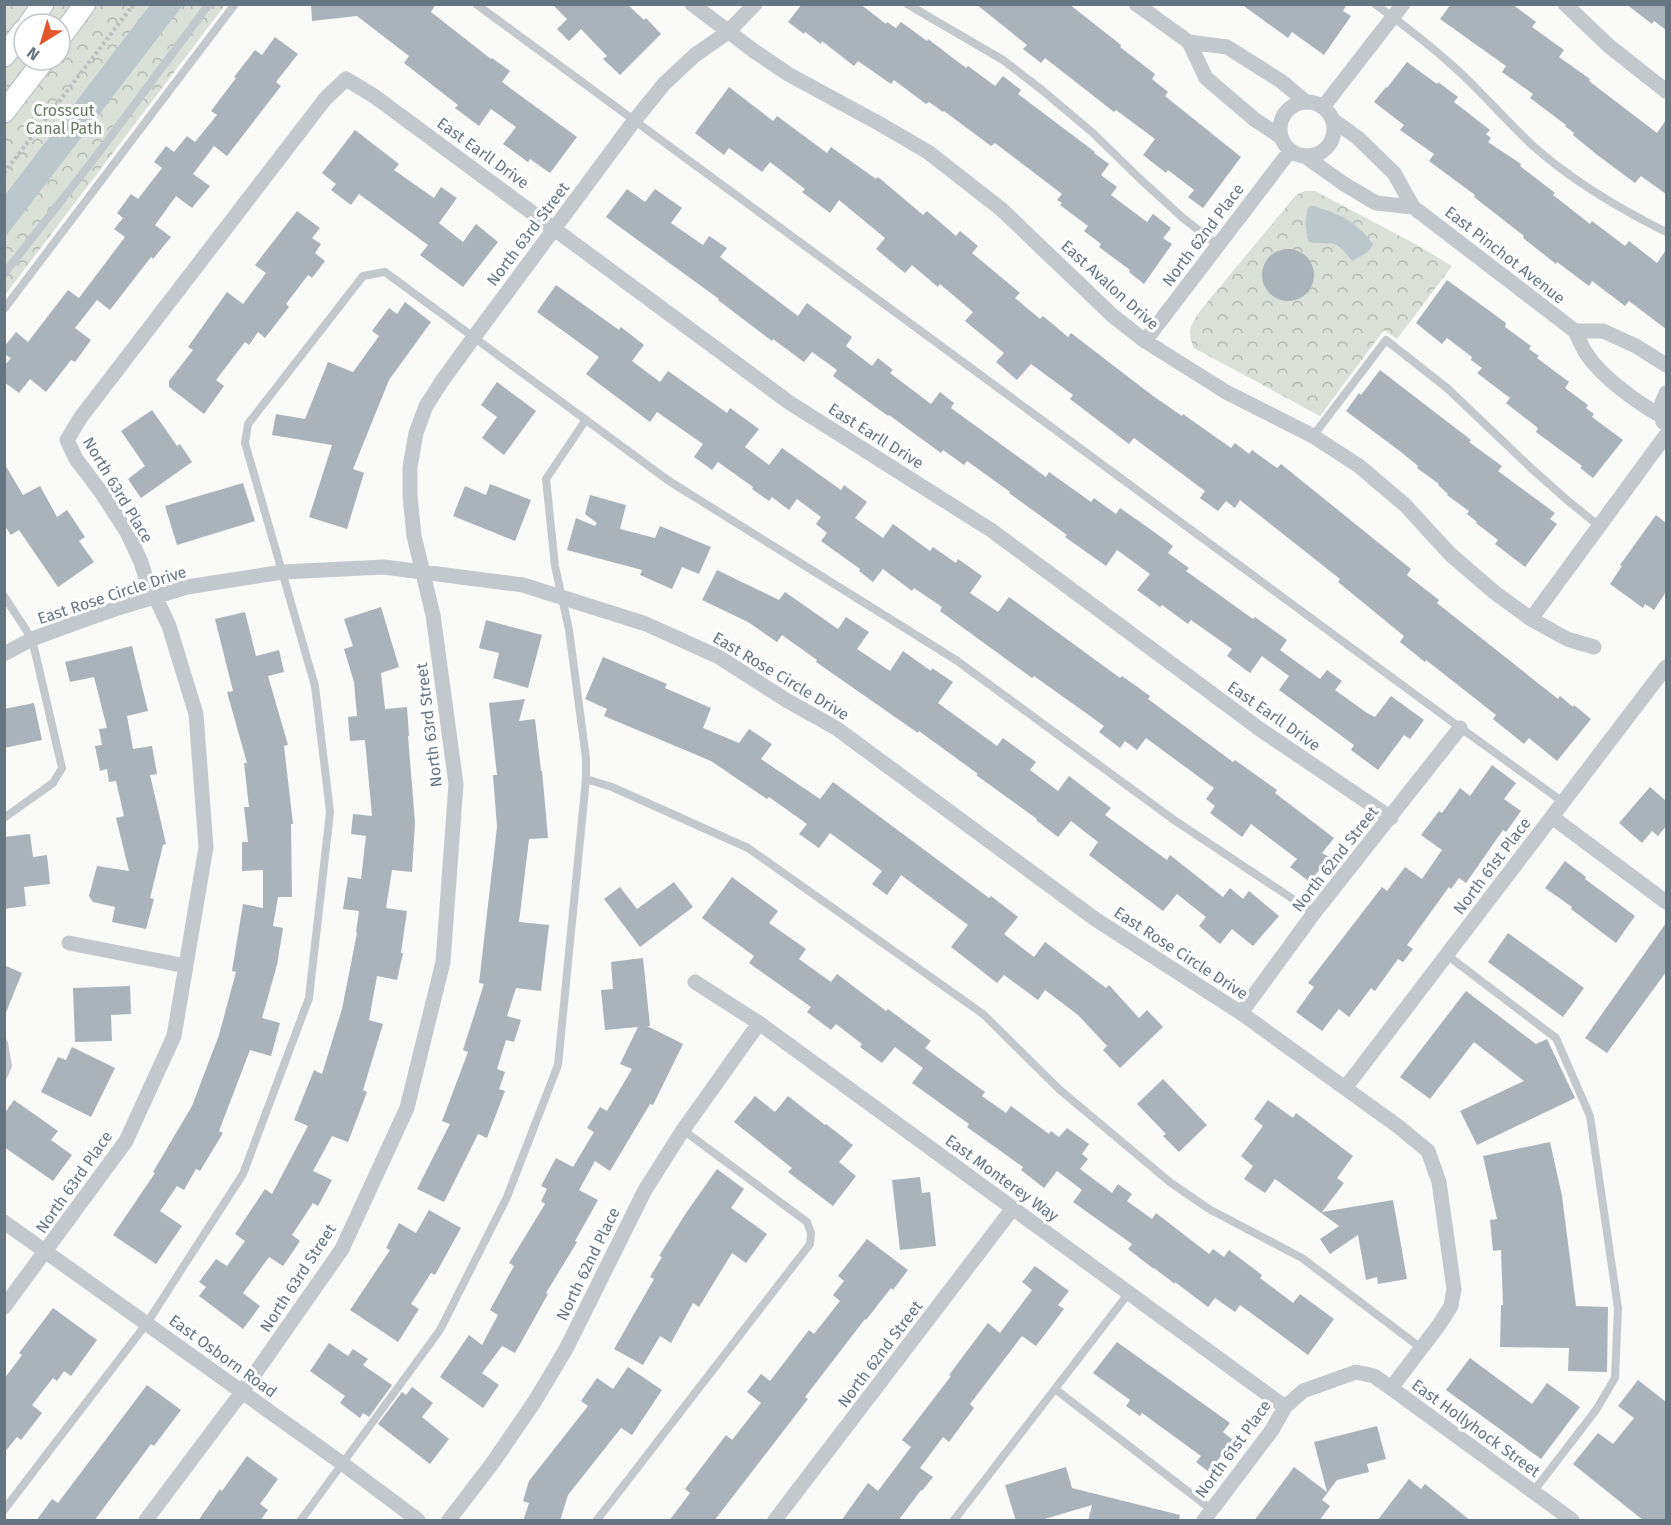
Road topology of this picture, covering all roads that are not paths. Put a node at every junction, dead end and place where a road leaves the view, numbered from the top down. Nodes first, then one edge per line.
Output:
1 (85, 4) edge
2 (209, 4) edge
3 (235, 4) edge
4 (476, 4) edge
5 (692, 4) edge
6 (755, 4) edge
7 (907, 4) edge
8 (1136, 4) edge
9 (1375, 4) edge
10 (1403, 4) edge
11 (1565, 4) edge
12 (1393, 17) junction
13 (72, 22) edge
14 (728, 32) junction
15 (1189, 42) junction
16 (35, 72) edge
17 (346, 79) joint
18 (1666, 91) edge
19 (1306, 102) junction
20 (1323, 107) junction
21 (4, 112) edge
22 (1333, 120) junction
23 (634, 121) junction
24 (1281, 137) junction
25 (1290, 151) junction
26 (1306, 157) junction
27 (1413, 207) junction
28 (554, 228) junction
29 (1666, 232) edge
30 (1219, 246) junction
31 (4, 274) edge
32 (4, 309) edge
33 (1575, 331) junction
34 (474, 337) junction
35 (1145, 341) junction
36 (1666, 365) edge
37 (1666, 393) edge
38 (585, 421) junction
39 (1664, 422) edge
40 (1666, 435) edge
41 (1313, 436) junction
42 (1599, 526) junction
43 (283, 572) junction
44 (423, 572) junction
45 (4, 596) edge
46 (155, 597) junction
47 (563, 597) junction
48 (1531, 619) junction
49 (32, 639) junction
50 (1594, 647) dead end
51 (4, 654) edge
52 (1666, 667) edge
53 (1460, 728) junction
54 (586, 779) junction
55 (1563, 802) junction
56 (1552, 817) junction
57 (4, 818) edge
58 (1391, 818) junction
59 (1666, 902) edge
60 (1314, 913) junction
61 (69, 943) dead end
62 (1446, 955) junction
63 (186, 966) junction
64 (695, 982) dead end
65 (1241, 1013) junction
66 (759, 1023) junction
67 (4, 1043) edge
68 (4, 1075) edge
69 (1346, 1087) junction
70 (682, 1130) junction
71 (1013, 1208) junction
72 (4, 1222) edge
73 (47, 1251) junction
74 (1128, 1293) junction
75 (4, 1307) edge
76 (147, 1323) junction
77 (1421, 1348) junction
78 (1391, 1388) junction
79 (1055, 1389) junction
80 (242, 1392) junction
81 (1285, 1407) junction
82 (343, 1464) junction
83 (1533, 1492) junction
84 (4, 1510) edge
85 (1208, 1515) edge
86 (146, 1521) edge
87 (301, 1521) edge
88 (418, 1521) edge
89 (449, 1521) edge
90 (597, 1521) edge
91 (775, 1521) edge
92 (954, 1521) edge
93 (1572, 1521) edge

1 - 13 main road
2 - 31 lane
3 - 32 lane
4 - 23 lane
5 - 14 street, East Avalon Drive
6 - 14 street, North 63rd Street
7 - 30 lane
8 - 15 street
9 - 12 lane
10 - 12 street
11 - 18 street
12 - 20 street
12 - 29 lane
14 - 23 street, North 63rd Street
14 - 35 street, East Avalon Drive
15 - 19 street
15 - 24 street
16 - 21 main road
17 - 28 street, East Earll Drive
17 - 46 street, North 63rd Place
19 - 20 street
19 - 24 street
20 - 22 street
22 - 26 street
22 - 27 street, East Pinchot Avenue
23 - 28 street, North 63rd Street
23 - 53 lane
24 - 25 street
25 - 26 street
25 - 30 street, North 62nd Place
26 - 27 street
27 - 33 street, East Pinchot Avenue
28 - 34 street, North 63rd Street
28 - 58 street, East Earll Drive
30 - 35 street, North 62nd Place
33 - 36 street
33 - 39 street, East Pinchot Avenue
34 - 38 lane
34 - 43 lane
34 - 44 street, North 63rd Street
35 - 41 street, East Avalon Drive
37 - 39 street
38 - 47 lane
38 - 60 lane
40 - 42 street
41 - 42 lane
41 - 48 street, East Avalon Drive
42 - 48 street
43 - 44 street, East Rose Circle Drive
43 - 46 street, East Rose Circle Drive
43 - 76 lane
44 - 47 street, East Rose Circle Drive
44 - 80 street, North 63rd Street
45 - 49 lane
46 - 49 street, East Rose Circle Drive
46 - 63 street, North 63rd Place
47 - 54 lane
47 - 65 street, East Rose Circle Drive
48 - 50 street, East Avalon Drive
49 - 51 street, East Rose Circle Drive
49 - 57 lane
52 - 55 street, North 61st Place
53 - 55 lane
53 - 58 street, North 62nd Street
54 - 77 lane
54 - 82 lane
55 - 56 street, North 61st Place
56 - 59 street
56 - 62 street, North 61st Place
58 - 60 street, North 62nd Street
60 - 65 street, North 62nd Street
61 - 63 street
62 - 69 street, North 61st Place
62 - 83 lane
63 - 73 street, North 63rd Place
64 - 66 street, East Monterey Way
65 - 69 street, East Rose Circle Drive
66 - 70 street, North 62nd Place
66 - 71 street, East Monterey Way
67 - 68 lane
69 - 77 street, East Hollyhock Street
70 - 89 street, North 62nd Place
70 - 90 lane
71 - 74 street, East Monterey Way
71 - 91 street, North 62nd Street
72 - 73 street, East Osborn Road
73 - 75 street, North 63rd Place
73 - 76 street, East Osborn Road
74 - 79 lane
74 - 81 street, East Monterey Way
76 - 80 street, East Osborn Road
76 - 84 lane
77 - 78 street, East Hollyhock Street
78 - 81 street, North 61st Place
78 - 83 street, East Hollyhock Street
79 - 85 lane
79 - 92 lane
80 - 82 street, East Osborn Road
80 - 86 street, North 63rd Street
81 - 85 street, North 61st Place
82 - 87 lane
82 - 88 street, East Osborn Road
83 - 93 street, East Hollyhock Street

